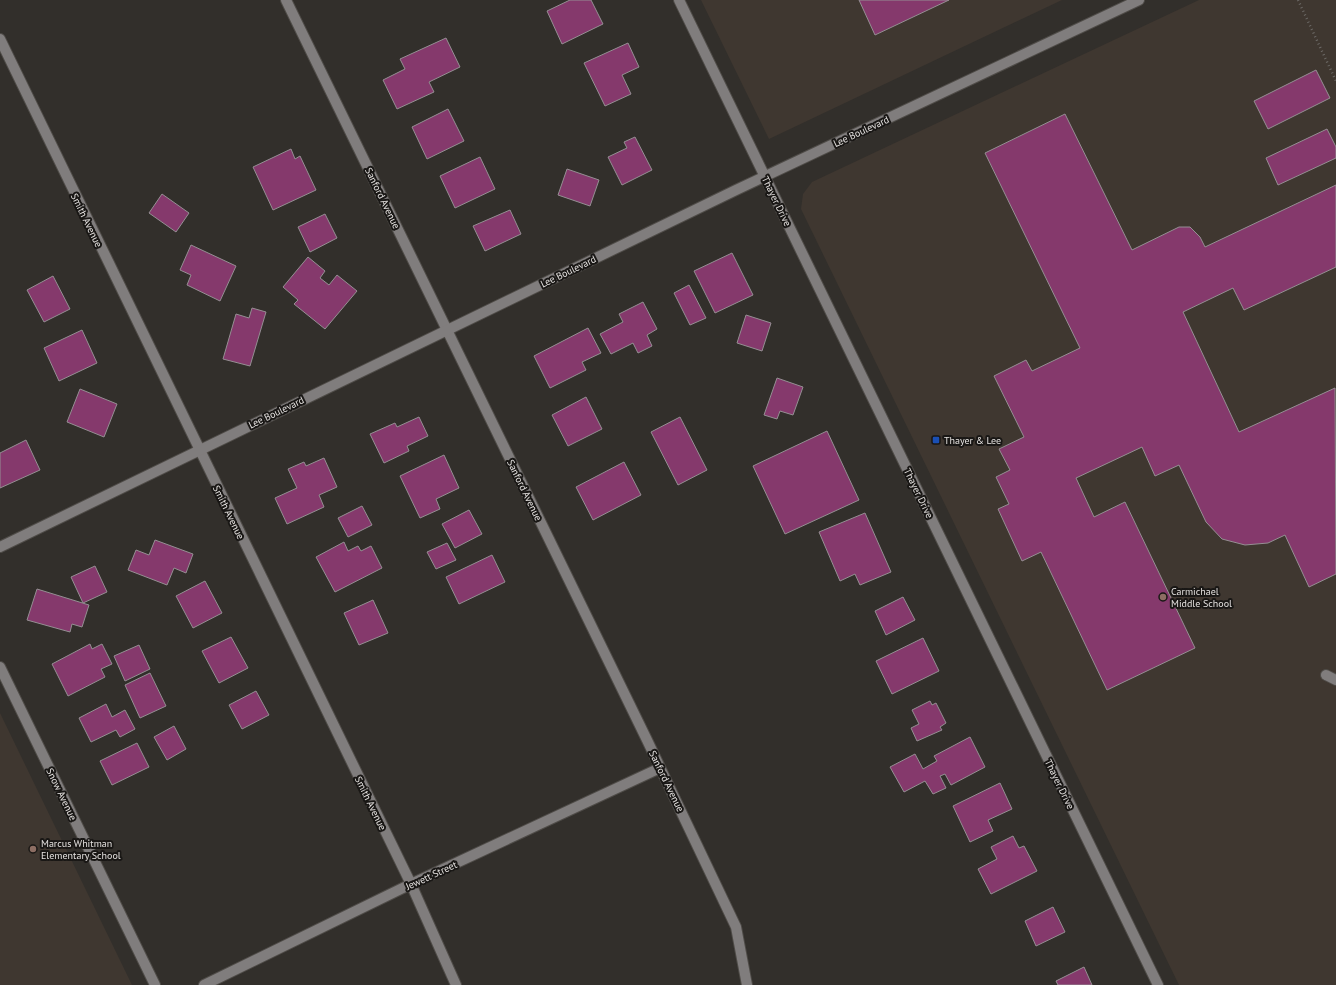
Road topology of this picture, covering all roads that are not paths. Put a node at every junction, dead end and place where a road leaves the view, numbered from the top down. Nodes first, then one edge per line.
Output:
1 (286, 0) edge
2 (679, 0) edge
3 (1139, 0) edge
4 (0, 39) edge
5 (765, 176) junction
6 (446, 329) junction
7 (198, 450) junction
8 (0, 547) edge
9 (0, 667) edge
10 (1326, 675) dead end
11 (1336, 680) edge
12 (660, 768) junction
13 (411, 884) junction
14 (155, 985) edge
15 (204, 985) edge
16 (456, 985) edge
17 (747, 985) edge
18 (1158, 985) edge

1 - 6 street, Sanford Avenue
2 - 5 street, Thayer Drive
3 - 5 street, Lee Boulevard
4 - 7 street, Smith Avenue
5 - 6 street, Lee Boulevard
5 - 18 street, Thayer Drive
6 - 7 street, Lee Boulevard
6 - 12 street, Sanford Avenue
7 - 8 street, Lee Boulevard
7 - 13 street, Smith Avenue
9 - 14 street, Snow Avenue
10 - 11 street
12 - 13 street, Jewett Street
12 - 17 street, Sanford Avenue
13 - 15 street, Jewett Street
13 - 16 street, Smith Avenue

